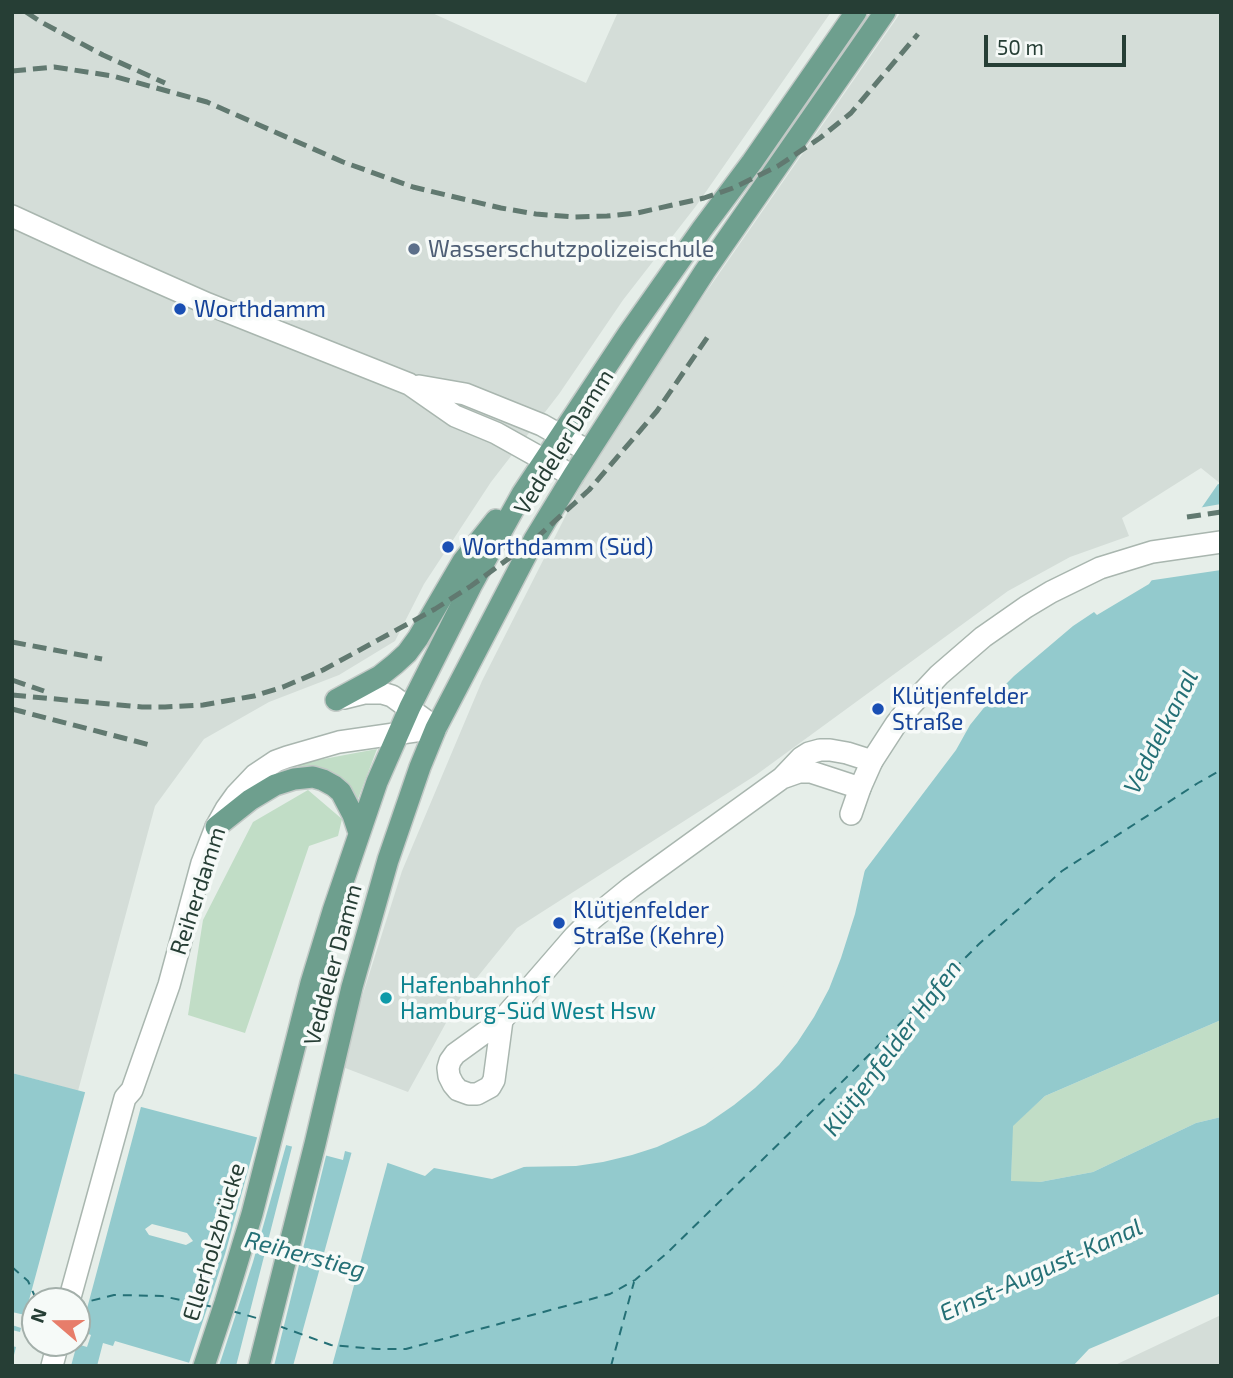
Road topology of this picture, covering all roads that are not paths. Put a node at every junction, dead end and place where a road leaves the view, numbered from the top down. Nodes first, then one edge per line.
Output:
1 (856, 12) edge
2 (885, 12) edge
3 (12, 216) edge
4 (410, 384) junction
5 (561, 435) junction
6 (588, 451) junction
7 (545, 460) junction
8 (573, 476) junction
9 (522, 494) junction
10 (1221, 542) edge
11 (336, 700) joint
12 (410, 707) junction
13 (436, 728) junction
14 (398, 733) junction
15 (872, 761) junction
16 (782, 778) junction
17 (860, 788) junction
18 (851, 814) dead end
19 (216, 827) junction
20 (359, 833) junction
21 (502, 1020) dead end
22 (273, 1133) joint
23 (73, 1287) edge
24 (204, 1366) edge
25 (259, 1366) edge

1 - 5 main road, Veddeler Damm
2 - 6 main road, Veddeler Damm
3 - 4 street
4 - 5 street
4 - 7 street
5 - 6 street
5 - 7 main road, Veddeler Damm
6 - 8 main road, Veddeler Damm
7 - 8 street
7 - 9 main road, Veddeler Damm
8 - 13 main road, Veddeler Damm
9 - 11 main road
9 - 12 main road, Veddeler Damm
10 - 15 street
11 - 12 street
12 - 13 street
12 - 14 main road, Veddeler Damm
13 - 14 street, Reiherdamm
13 - 25 main road, Veddeler Damm
14 - 19 street, Reiherdamm
14 - 20 main road, Veddeler Damm
15 - 16 street
15 - 17 street
16 - 17 street
16 - 21 street
17 - 18 street
19 - 20 main road
19 - 23 street, Reiherdamm
20 - 22 main road, Veddeler Damm
22 - 24 main road, Ellerholzbrücke

